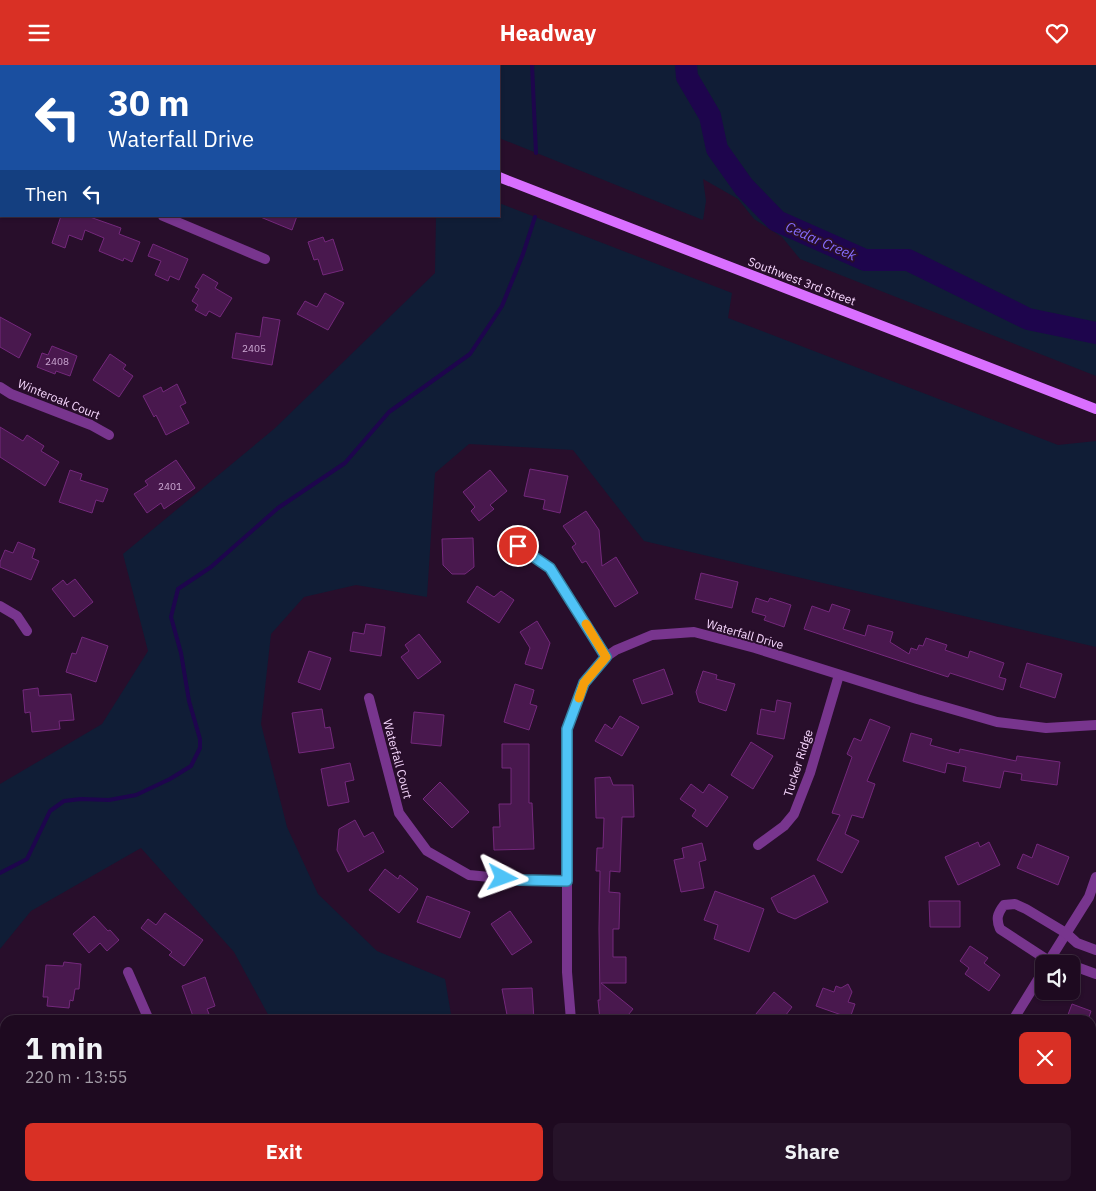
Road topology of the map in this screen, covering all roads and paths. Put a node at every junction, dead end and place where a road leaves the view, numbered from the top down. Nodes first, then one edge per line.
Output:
1 (500, 177) edge
2 (165, 217) edge
3 (265, 259) dead end
4 (0, 387) edge
5 (1096, 409) edge
6 (109, 435) dead end
7 (518, 546) dead end
8 (0, 606) edge
9 (28, 631) dead end
10 (606, 657) junction
11 (839, 675) junction
12 (369, 699) dead end
13 (1096, 725) edge
14 (758, 845) dead end
15 (1096, 877) edge
16 (567, 881) junction
17 (1066, 933) junction
18 (1096, 950) edge
19 (1053, 955) edge
20 (1035, 956) edge
21 (1080, 968) edge
22 (128, 972) dead end
23 (1096, 974) edge
24 (1035, 984) edge
25 (147, 1015) edge
26 (571, 1015) edge
27 (1015, 1015) edge

1 - 5 main road, Southwest 3rd Street
2 - 3 street
4 - 6 street, Winteroak Court
7 - 10 street
8 - 9 street
10 - 11 street, Waterfall Drive
10 - 16 street, Waterfall Drive
11 - 13 street, Waterfall Drive
11 - 14 street, Tucker Ridge
12 - 16 street, Waterfall Court
15 - 17 street
16 - 26 street, Waterfall Drive
17 - 18 street
17 - 19 street
17 - 20 street
21 - 23 street
22 - 25 street
24 - 27 street

